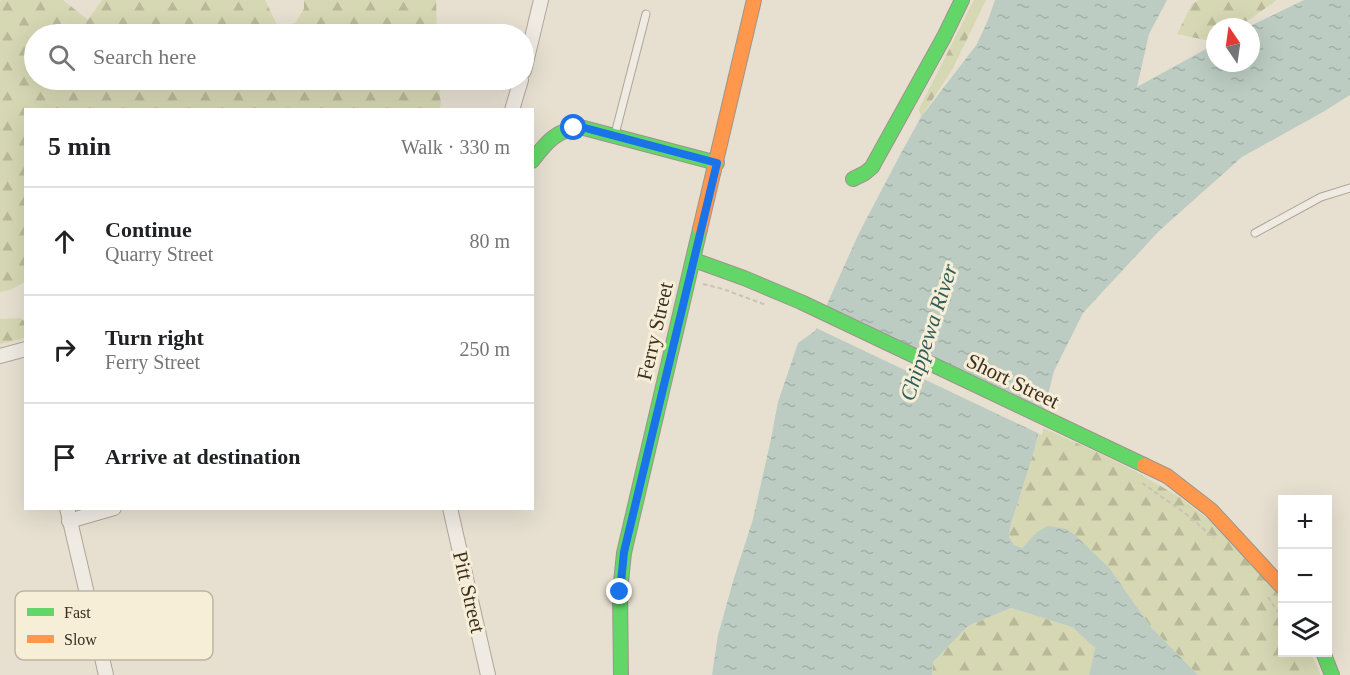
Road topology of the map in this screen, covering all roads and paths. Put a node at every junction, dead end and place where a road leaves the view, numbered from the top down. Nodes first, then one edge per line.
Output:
1 (541, 0) edge
2 (754, 0) edge
3 (962, 0) edge
4 (646, 14) dead end
5 (534, 29) edge
6 (518, 90) edge
7 (513, 108) edge
8 (614, 136) junction
9 (534, 159) edge
10 (717, 163) junction
11 (853, 179) dead end
12 (1350, 188) edge
13 (1255, 233) dead end
14 (694, 260) junction
15 (689, 281) junction
16 (774, 308) dead end
17 (24, 350) edge
18 (0, 356) edge
19 (1138, 480) dead end
20 (101, 510) edge
21 (450, 510) edge
22 (68, 515) edge
23 (1220, 542) dead end
24 (1278, 583) edge
25 (86, 591) edge
26 (1267, 595) dead end
27 (1278, 612) edge
28 (1325, 657) edge
29 (102, 660) edge
30 (106, 675) edge
31 (488, 675) edge
32 (621, 675) edge
33 (1332, 675) edge

1 - 5 street
2 - 10 street, Ferry Street
3 - 11 street
4 - 8 lane
6 - 7 street
8 - 9 street
8 - 10 street
10 - 14 street, Ferry Street
12 - 13 lane
14 - 15 street, Ferry Street
14 - 24 street, Short Street
15 - 16 path
15 - 32 street, Ferry Street
17 - 18 street
19 - 23 path
20 - 22 street
21 - 31 street, Pitt Street
22 - 25 street
26 - 27 path
28 - 33 street
29 - 30 street

